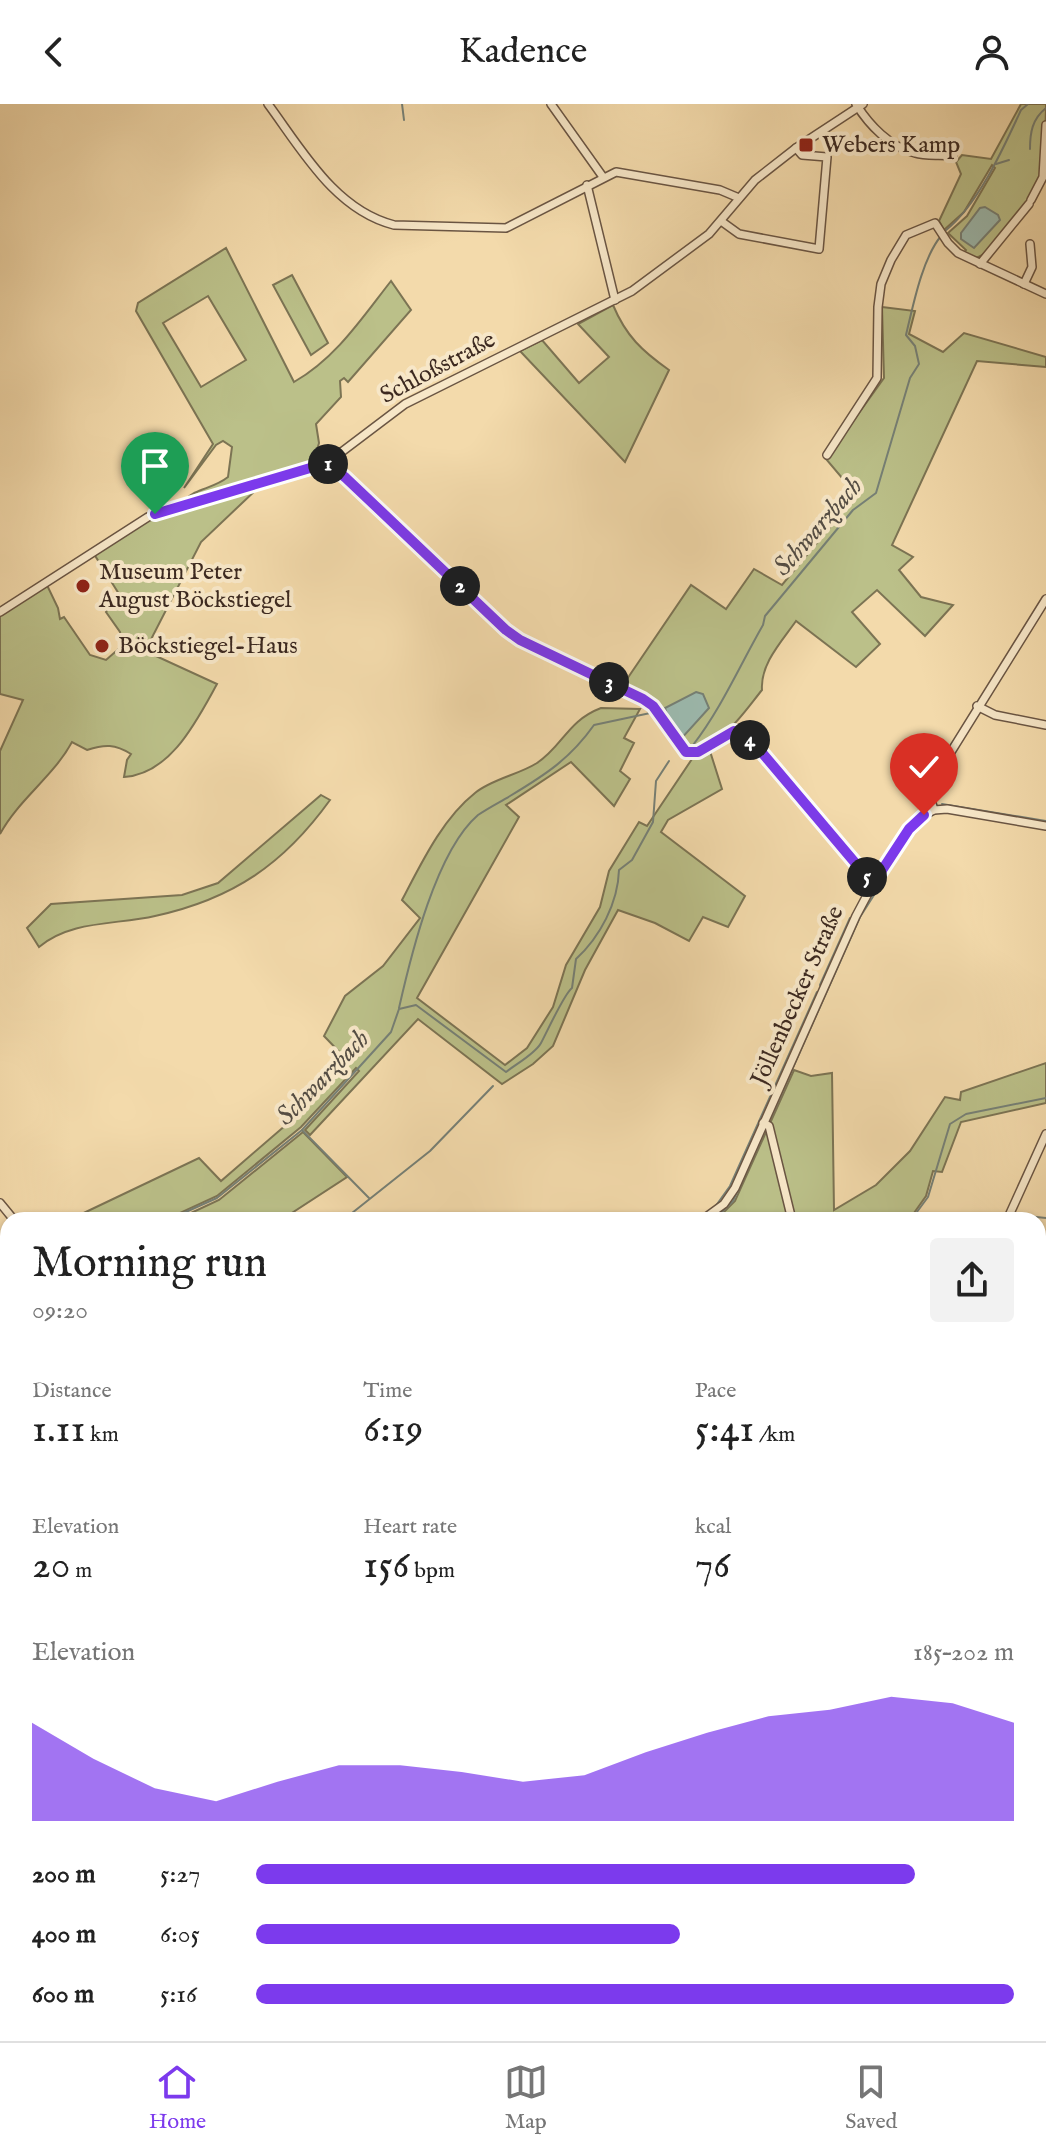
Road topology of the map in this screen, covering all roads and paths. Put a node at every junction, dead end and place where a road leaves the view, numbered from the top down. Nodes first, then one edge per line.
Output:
1 (268, 104) edge
2 (551, 104) edge
3 (859, 105) edge
4 (1046, 125) edge
5 (796, 148) junction
6 (953, 156) dead end
7 (603, 177) junction
8 (587, 185) junction
9 (739, 198) junction
10 (721, 221) junction
11 (1030, 244) dead end
12 (980, 264) junction
13 (1024, 284) junction
14 (1046, 294) edge
15 (615, 300) junction
16 (827, 455) dead end
17 (327, 463) junction
18 (1046, 599) edge
19 (0, 612) edge
20 (977, 706) junction
21 (1046, 725) edge
22 (934, 810) junction
23 (1046, 826) edge
24 (873, 884) junction
25 (763, 1123) junction
26 (1046, 1134) edge
27 (716, 1212) edge
28 (790, 1212) edge
29 (1011, 1212) edge

1 - 8 street
2 - 7 street
3 - 5 street, Schloßstraße
3 - 6 street
4 - 12 street
5 - 9 street, Schloßstraße
5 - 10 street
7 - 8 street
7 - 9 street
8 - 15 street
9 - 10 street, Schloßstraße
10 - 15 street, Schloßstraße
11 - 13 street
12 - 13 street
12 - 16 street
13 - 14 street
15 - 17 street, Schloßstraße
17 - 19 street, Schloßstraße
17 - 24 street
18 - 20 street
20 - 21 street
20 - 22 street
22 - 23 street
22 - 24 street, Jöllenbecker Straße
24 - 25 street, Jöllenbecker Straße
25 - 27 street, Jöllenbecker Straße
25 - 28 street
26 - 29 street

